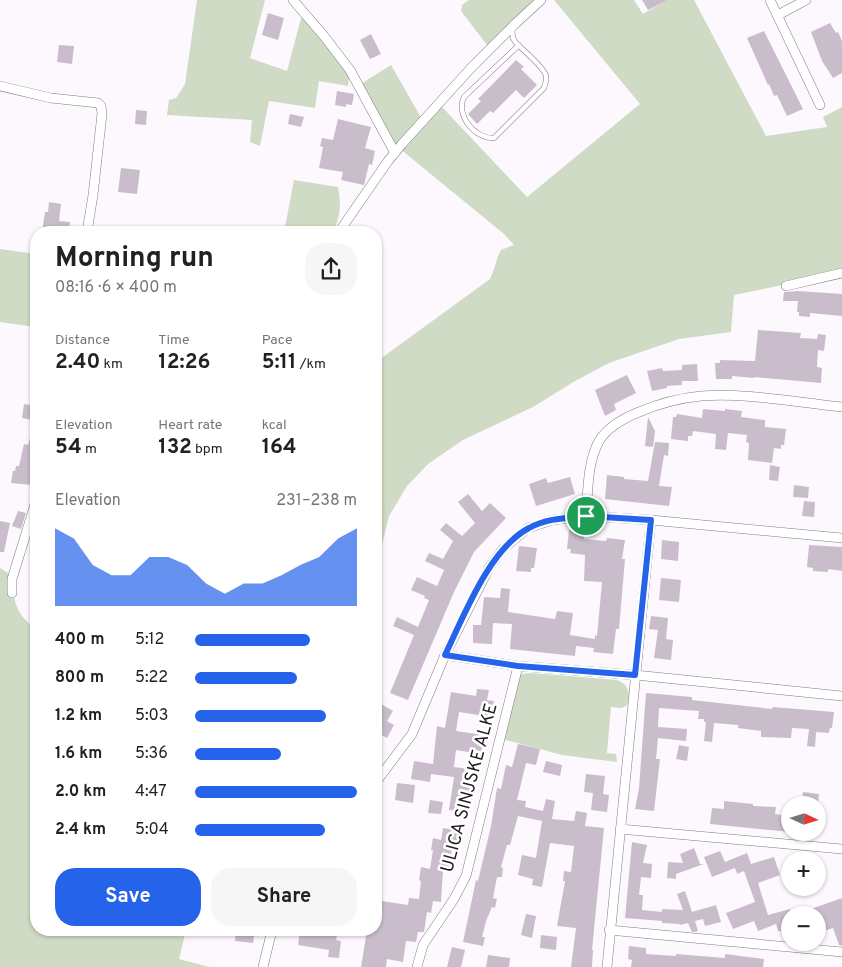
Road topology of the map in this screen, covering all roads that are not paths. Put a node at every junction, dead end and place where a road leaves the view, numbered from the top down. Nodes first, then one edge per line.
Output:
1 (293, 0) edge
2 (541, 0) edge
3 (770, 0) edge
4 (806, 0) edge
5 (778, 15) junction
6 (512, 27) junction
7 (519, 46) junction
8 (0, 86) edge
9 (820, 105) dead end
10 (395, 153) junction
11 (88, 226) edge
12 (343, 226) edge
13 (842, 274) edge
14 (786, 286) dead end
15 (842, 407) edge
16 (586, 516) junction
17 (30, 520) edge
18 (651, 520) junction
19 (842, 538) edge
20 (12, 593) dead end
21 (445, 655) junction
22 (518, 666) junction
23 (635, 675) junction
24 (842, 696) edge
25 (382, 774) edge
26 (620, 829) junction
27 (842, 849) edge
28 (609, 930) junction
29 (271, 936) edge
30 (842, 952) edge
31 (263, 967) edge
32 (417, 967) edge
33 (607, 967) edge

1 - 10 street
2 - 6 street
3 - 5 street
4 - 5 street
5 - 9 street
6 - 7 lane
6 - 10 street
7 - 7 lane
8 - 11 street
10 - 12 street
13 - 14 street
15 - 16 street
16 - 18 street
16 - 21 street
17 - 20 street
18 - 19 street
18 - 23 street
21 - 22 street
21 - 25 street
22 - 23 street
22 - 32 street, ULICA SINJSKE ALKE
23 - 24 street
23 - 26 street
26 - 27 street
26 - 28 street
28 - 30 street
28 - 33 street
29 - 31 street

